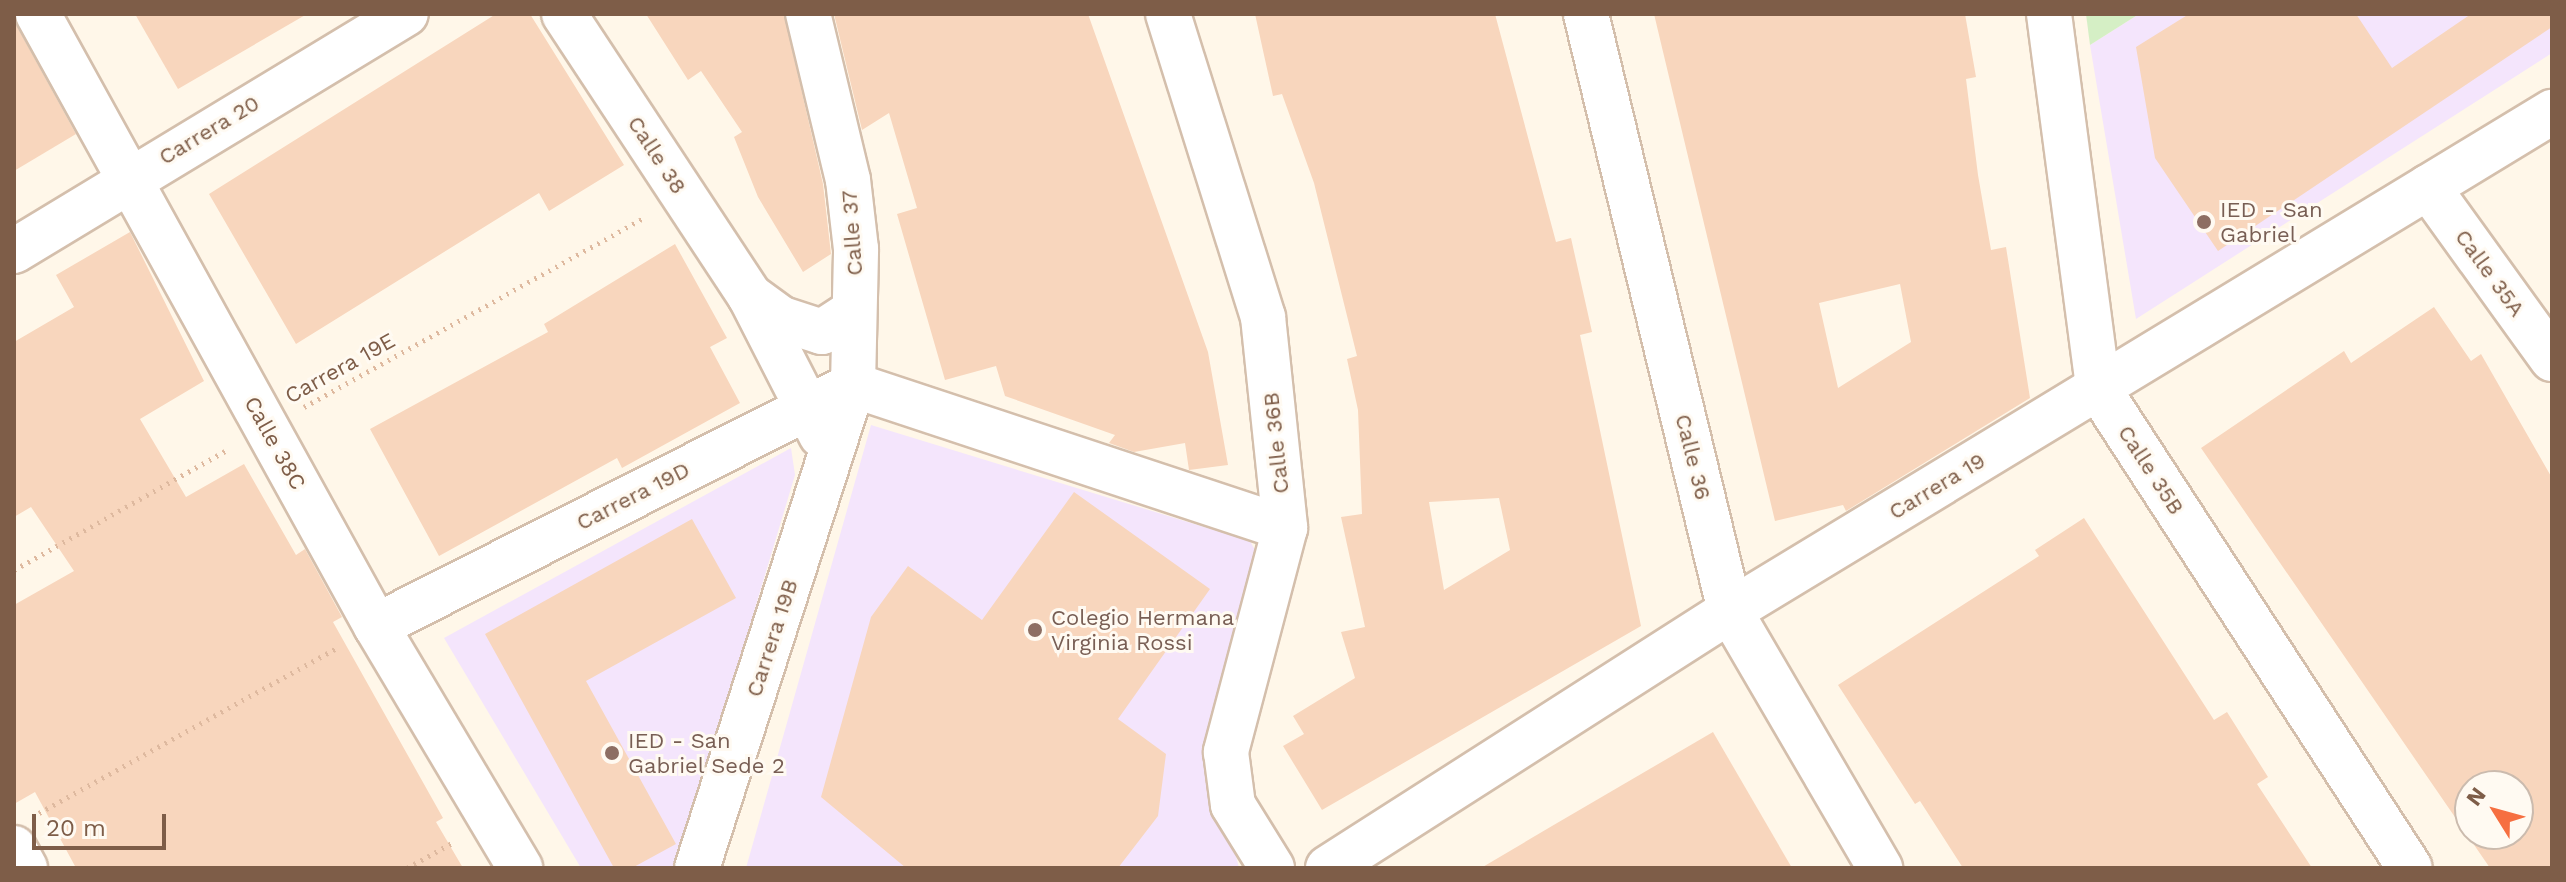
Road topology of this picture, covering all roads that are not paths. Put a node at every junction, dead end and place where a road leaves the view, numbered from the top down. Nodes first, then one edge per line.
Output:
1 (38, 14) edge
2 (406, 14) edge
3 (564, 14) edge
4 (808, 14) edge
5 (1168, 14) edge
6 (1586, 14) edge
7 (2049, 14) edge
8 (2552, 112) edge
9 (128, 178) junction
10 (2428, 187) junction
11 (14, 251) edge
12 (750, 296) junction
13 (854, 311) junction
14 (2552, 359) edge
15 (853, 385) junction
16 (2098, 388) junction
17 (807, 408) junction
18 (831, 453) junction
19 (1285, 528) junction
20 (1730, 611) junction
21 (376, 626) junction
22 (21, 834) edge
23 (25, 868) edge
24 (520, 868) edge
25 (697, 868) edge
26 (1272, 868) edge
27 (1328, 868) edge
28 (1880, 868) edge
29 (2410, 868) edge

1 - 9 street, Calle 38C
2 - 9 street, Carrera 20
3 - 12 street, Calle 38
4 - 13 street, Calle 37
5 - 19 street, Calle 36B
6 - 20 street, Calle 36
7 - 16 street, Calle 35B
8 - 10 street, Carrera 19
9 - 11 street, Carrera 20
9 - 21 street, Calle 38C
10 - 14 street, Calle 35A
10 - 16 street, Carrera 19
12 - 13 street, Calle 38
12 - 17 street, Calle 38
13 - 15 street, Calle 37
15 - 17 street, Carrera 19D
15 - 18 street, Calle 37
15 - 19 street
16 - 20 street, Carrera 19
16 - 29 street, Calle 35B
17 - 18 street, Calle 38
17 - 21 street, Carrera 19D
18 - 25 street, Carrera 19B
19 - 26 street, Calle 36B
20 - 27 street, Carrera 19
20 - 28 street, Calle 36
21 - 24 street, Calle 38C
22 - 23 street

